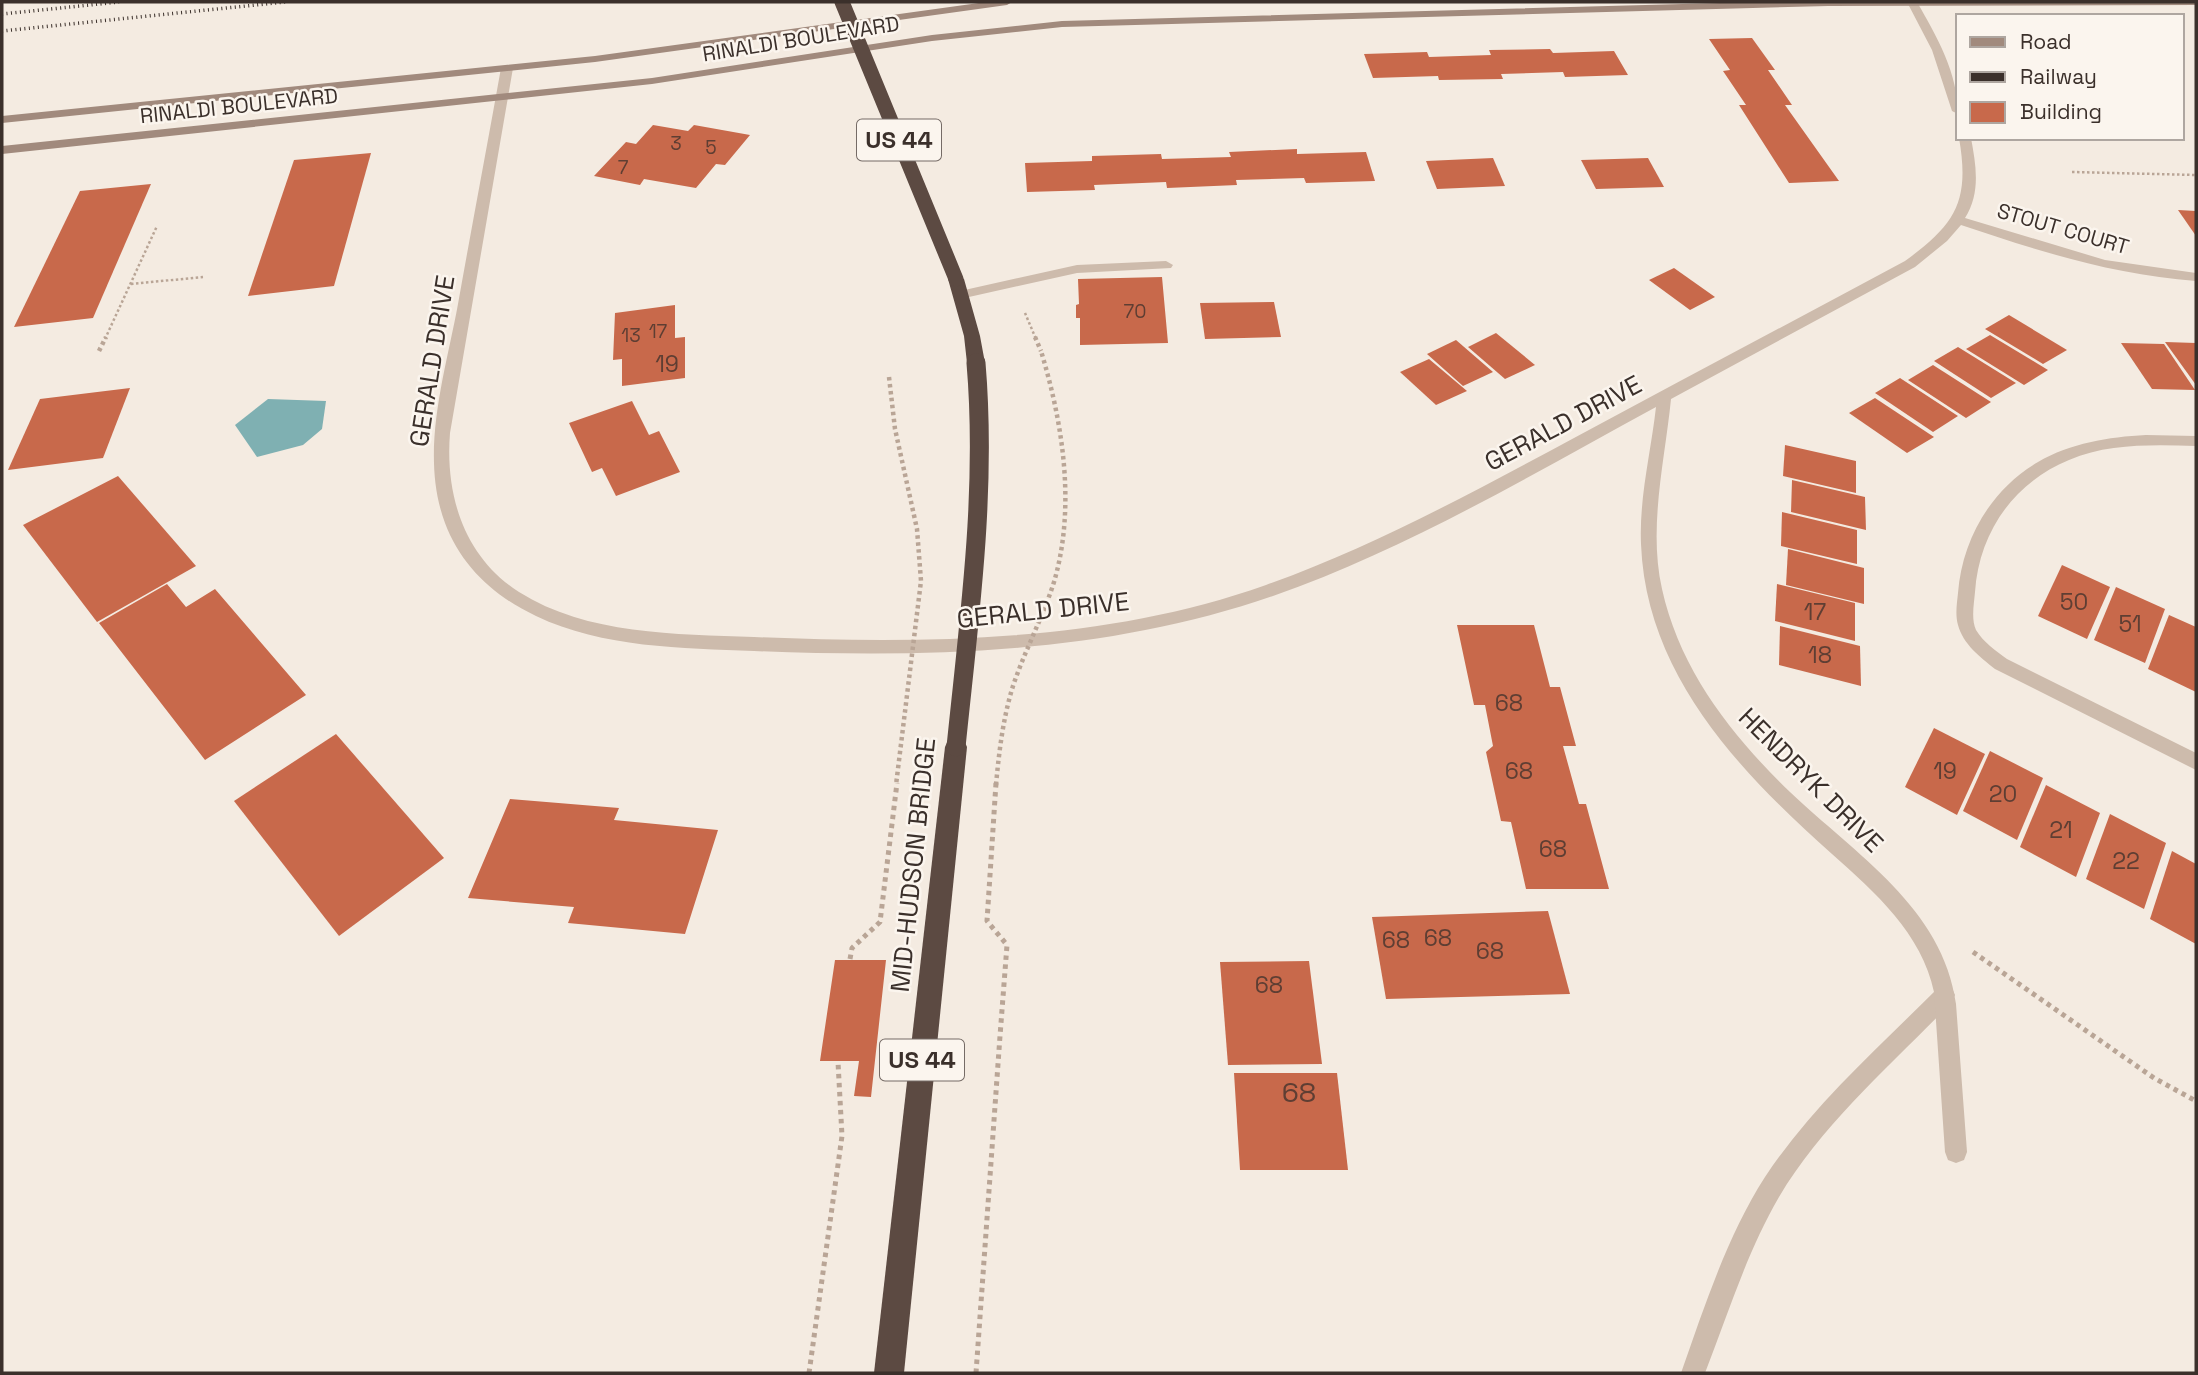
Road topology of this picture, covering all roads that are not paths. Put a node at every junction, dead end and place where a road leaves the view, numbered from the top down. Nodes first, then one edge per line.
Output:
1 (842, 2) edge
2 (1007, 2) edge
3 (1912, 2) edge
4 (2196, 2) edge
5 (507, 68) junction
6 (502, 98) junction
7 (1956, 105) edge
8 (2, 120) edge
9 (1965, 140) edge
10 (2, 150) edge
11 (1960, 220) junction
12 (1166, 265) dead end
13 (2196, 277) edge
14 (958, 287) junction
15 (1664, 396) junction
16 (2196, 441) edge
17 (2196, 762) edge
18 (1945, 995) junction
19 (1956, 1152) dead end
20 (889, 1373) edge
21 (1693, 1373) edge

1 - 14 highway, US 44, bridge
2 - 5 street, RINALDI BOULEVARD
3 - 4 street, RINALDI BOULEVARD
3 - 6 street, RINALDI BOULEVARD
3 - 7 street
5 - 6 street, GERALD DRIVE
5 - 8 street, RINALDI BOULEVARD
6 - 10 street, RINALDI BOULEVARD
6 - 15 street, GERALD DRIVE
9 - 11 street, GERALD DRIVE
11 - 13 street, STOUT COURT
11 - 15 street, GERALD DRIVE
12 - 14 street
14 - 20 highway, MID-HUDSON BRIDGE / US 44, bridge
15 - 18 street, HENDRYK DRIVE
16 - 17 street
18 - 19 street, HENDRYK DRIVE
18 - 21 street

